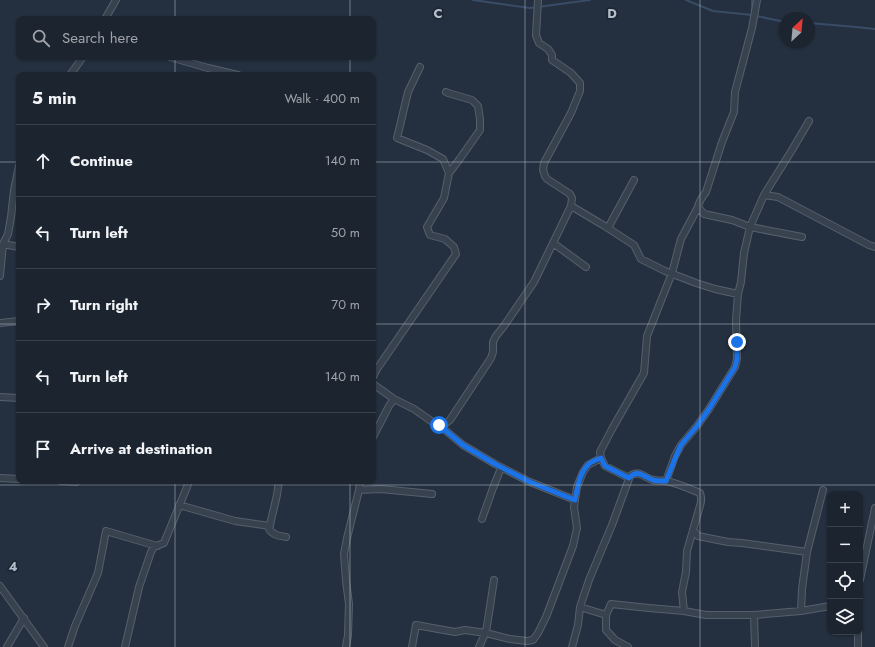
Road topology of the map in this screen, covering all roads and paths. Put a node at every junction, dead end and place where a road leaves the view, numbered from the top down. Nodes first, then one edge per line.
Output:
1 (116, 0) edge
2 (538, 0) edge
3 (757, 0) edge
4 (107, 16) edge
5 (81, 60) edge
6 (180, 60) edge
7 (420, 67) dead end
8 (72, 72) edge
9 (225, 72) edge
10 (446, 92) dead end
11 (809, 121) dead end
12 (450, 173) junction
13 (16, 180) edge
14 (634, 180) dead end
15 (764, 195) junction
16 (16, 205) edge
17 (12, 206) junction
18 (571, 206) junction
19 (698, 207) junction
20 (750, 227) junction
21 (608, 228) junction
22 (802, 237) dead end
23 (3, 241) edge
24 (553, 243) junction
25 (16, 246) edge
26 (875, 247) edge
27 (586, 267) dead end
28 (672, 273) junction
29 (0, 276) edge
30 (738, 294) junction
31 (16, 321) edge
32 (0, 323) edge
33 (376, 371) edge
34 (376, 386) edge
35 (0, 397) edge
36 (16, 398) edge
37 (394, 399) junction
38 (439, 425) junction
39 (376, 431) edge
40 (601, 458) junction
41 (501, 468) junction
42 (0, 478) edge
43 (629, 478) junction
44 (16, 479) edge
45 (666, 481) junction
46 (188, 484) edge
47 (279, 484) edge
48 (360, 484) edge
49 (359, 490) junction
50 (823, 490) dead end
51 (432, 494) dead end
52 (575, 500) junction
53 (179, 505) junction
54 (875, 508) edge
55 (482, 519) dead end
56 (270, 526) junction
57 (693, 530) junction
58 (698, 536) junction
59 (286, 537) dead end
60 (690, 540) junction
61 (157, 546) junction
62 (807, 552) junction
63 (863, 566) edge
64 (494, 580) dead end
65 (0, 586) edge
66 (580, 607) junction
67 (827, 607) edge
68 (684, 611) junction
69 (801, 611) junction
70 (606, 615) junction
71 (754, 615) junction
72 (24, 618) junction
73 (486, 633) junction
74 (858, 635) edge
75 (7, 647) edge
76 (44, 647) edge
77 (68, 647) edge
78 (125, 647) edge
79 (346, 647) edge
80 (412, 647) edge
81 (479, 647) edge
82 (572, 647) edge
83 (628, 647) edge
84 (755, 647) edge
85 (858, 647) edge

1 - 4 street
2 - 18 street
3 - 19 street
5 - 8 street
6 - 9 street
7 - 12 street
10 - 12 street
11 - 15 street
12 - 33 street
13 - 17 street
14 - 21 street
15 - 20 street
15 - 26 street
16 - 17 street
17 - 23 street
18 - 21 street
18 - 24 street
19 - 20 street
19 - 28 street
20 - 22 street
20 - 30 street
21 - 28 street
23 - 25 street
23 - 29 street
24 - 27 street
24 - 38 street
28 - 30 street
28 - 40 street
30 - 45 street
31 - 32 street
34 - 37 street
35 - 36 street
37 - 38 street
37 - 39 street
38 - 41 street
40 - 43 street
40 - 52 street
41 - 52 street
41 - 55 street
42 - 44 street
43 - 45 street
43 - 66 street
45 - 57 street
46 - 53 street
47 - 56 street
48 - 49 street
49 - 51 street
49 - 79 street
50 - 62 street
52 - 73 street
53 - 56 street
53 - 61 street
54 - 63 street
56 - 59 street
57 - 58 street
57 - 60 street
58 - 60 street
58 - 62 street
60 - 68 street
61 - 77 street
61 - 78 street
62 - 69 street
64 - 73 street
65 - 72 street
66 - 70 street
66 - 82 street
67 - 69 street
68 - 70 street
68 - 71 street
69 - 71 street
70 - 83 street
71 - 84 street
72 - 75 street
72 - 76 street
73 - 80 street
73 - 81 street
74 - 85 street

